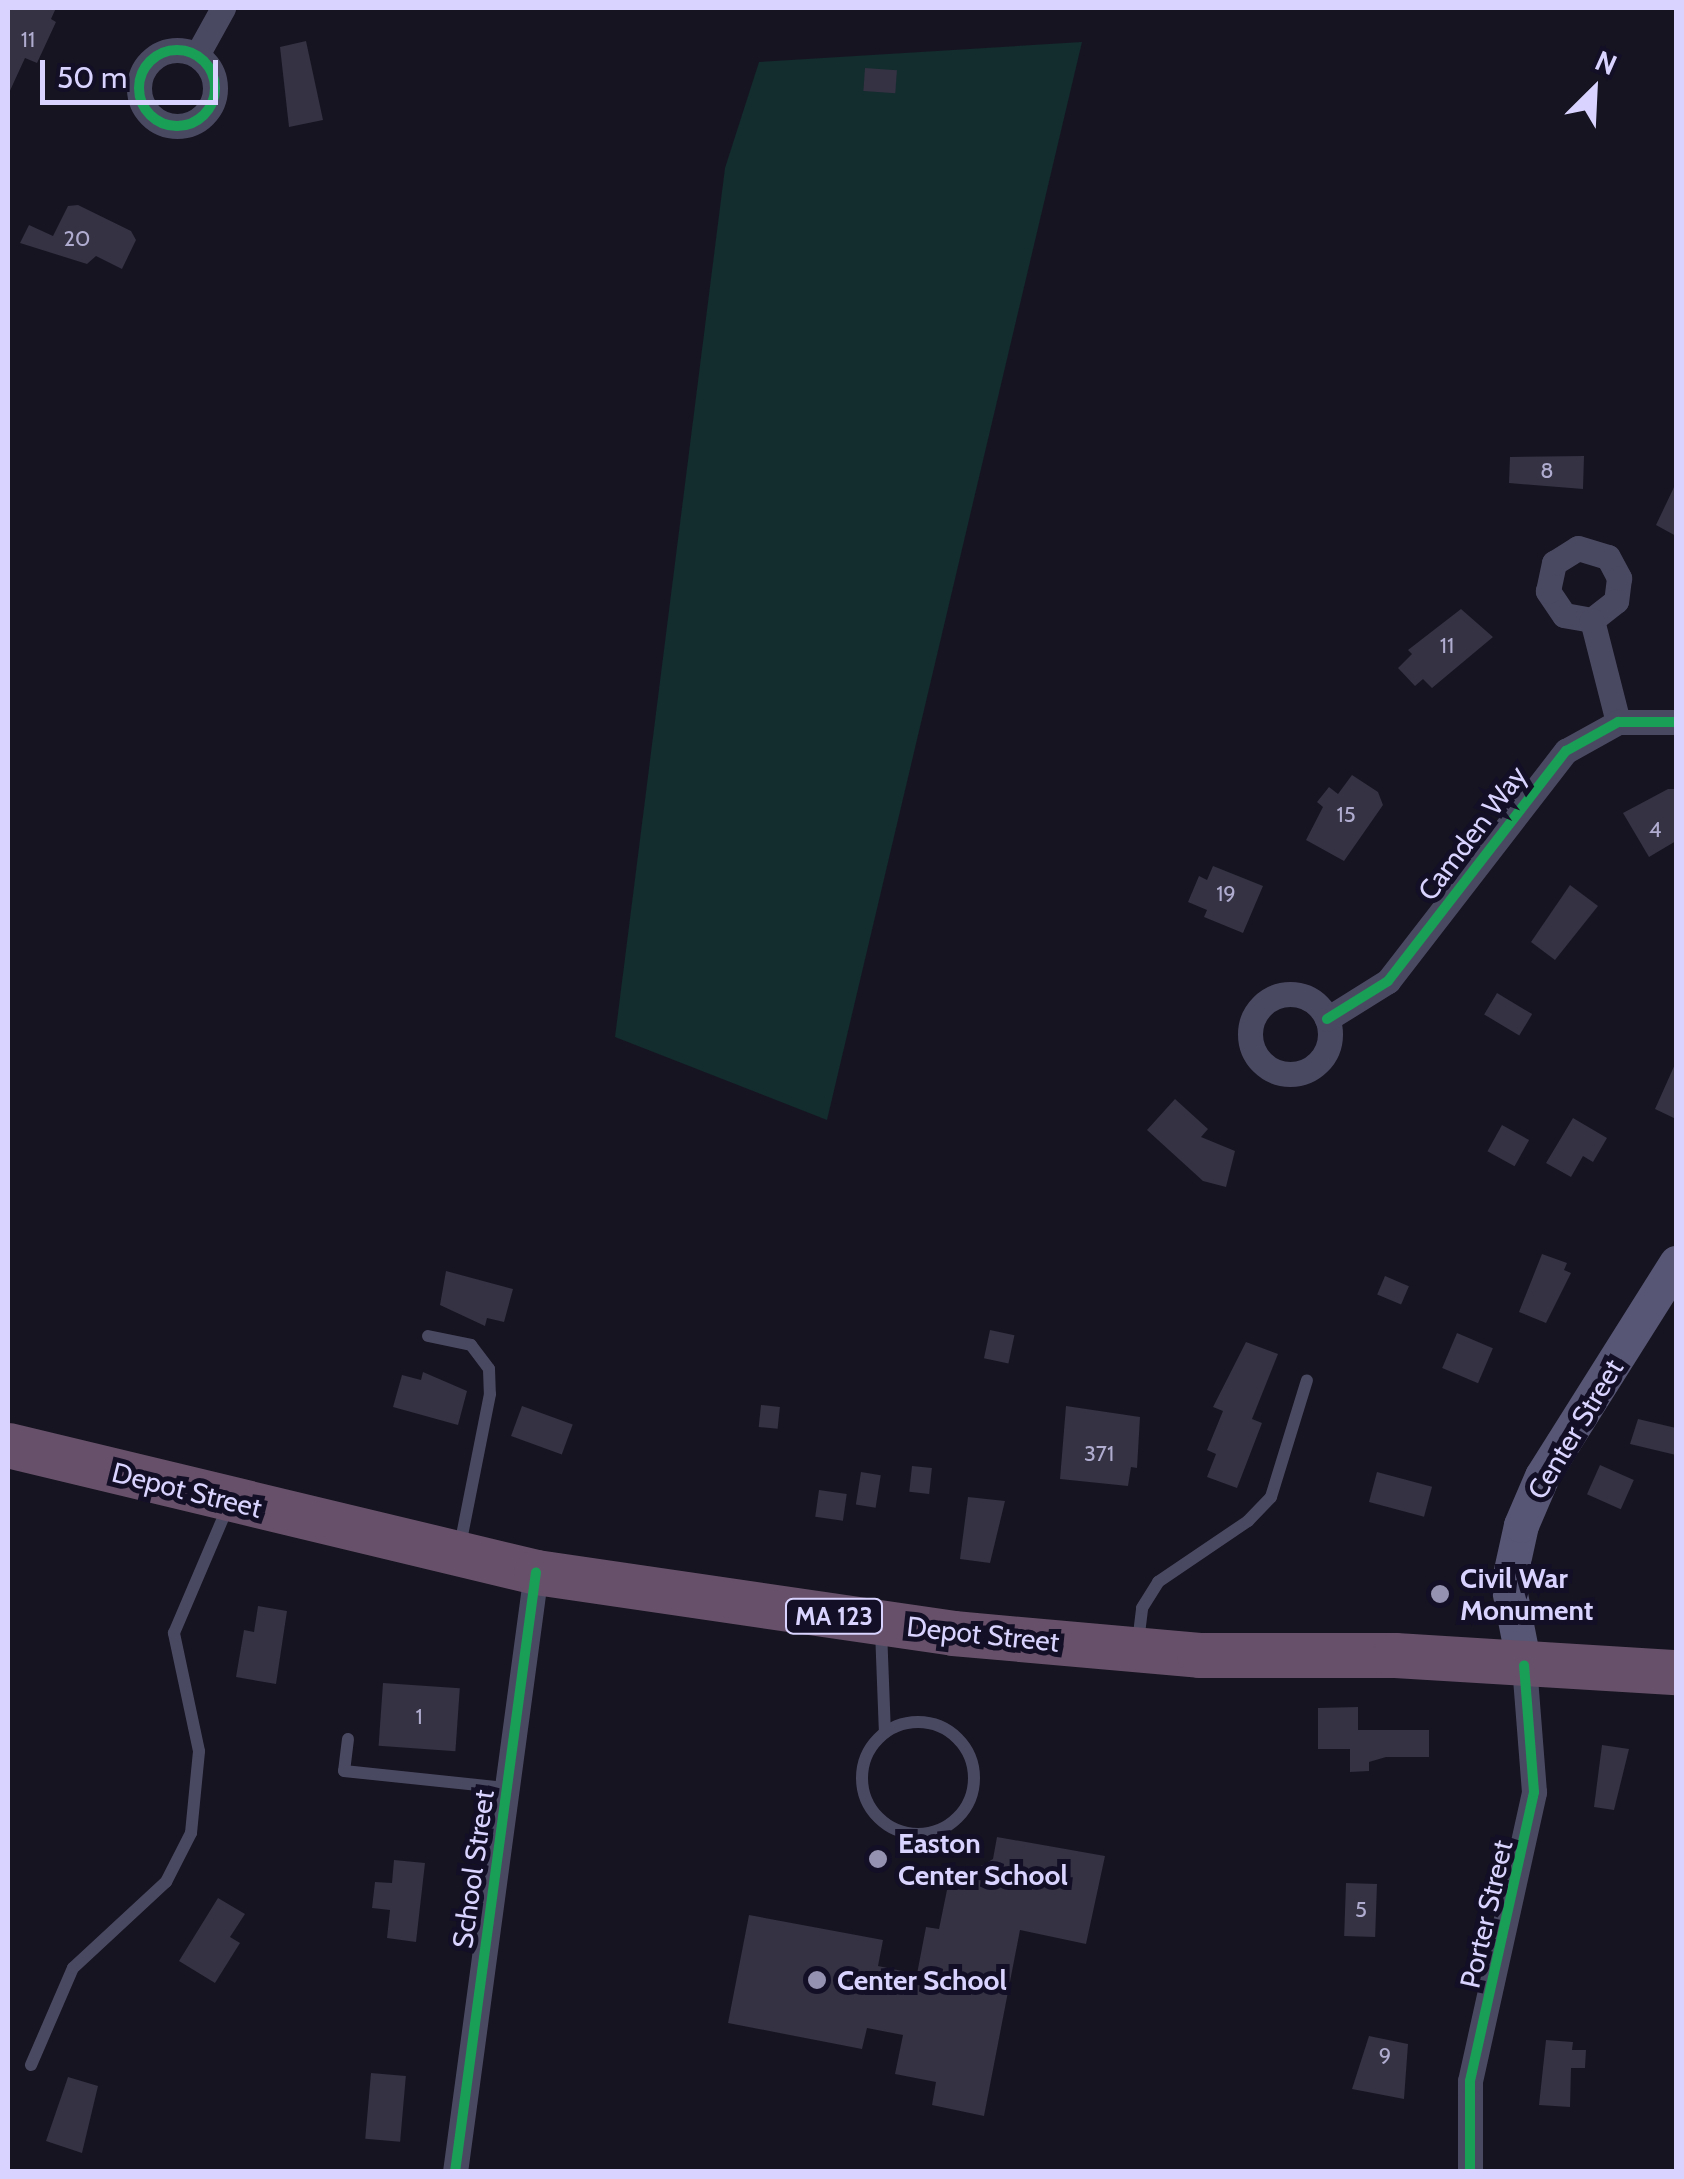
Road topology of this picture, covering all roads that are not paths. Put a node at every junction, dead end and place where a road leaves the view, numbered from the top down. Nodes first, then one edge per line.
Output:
1 (223, 8) edge
2 (196, 56) dead end
3 (1592, 620) dead end
4 (1618, 722) junction
5 (1676, 722) edge
6 (1327, 1019) dead end
7 (1676, 1263) edge
8 (428, 1336) dead end
9 (1307, 1380) dead end
10 (8, 1445) edge
11 (230, 1502) junction
12 (458, 1553) junction
13 (536, 1572) junction
14 (881, 1623) junction
15 (1138, 1649) junction
16 (1524, 1665) junction
17 (1676, 1672) edge
18 (886, 1732) junction
19 (348, 1739) dead end
20 (507, 1788) junction
21 (31, 2065) dead end
22 (455, 2172) edge
23 (1470, 2172) edge

1 - 2 street
3 - 4 street
4 - 5 street
4 - 6 street, Camden Way
7 - 16 main road, Center Street
8 - 12 lane
9 - 15 lane
10 - 11 highway, Depot Street / MA 123
11 - 12 highway, Depot Street / MA 123
11 - 21 lane
12 - 13 highway, Depot Street / MA 123
13 - 14 highway, Depot Street / MA 123
13 - 20 street, School Street
14 - 15 highway, Depot Street / MA 123
14 - 18 lane
15 - 16 highway, Depot Street / MA 123
16 - 17 highway, Depot Street / MA 123
16 - 23 street, Porter Street
18 - 18 lane
19 - 20 lane
20 - 22 street, School Street

